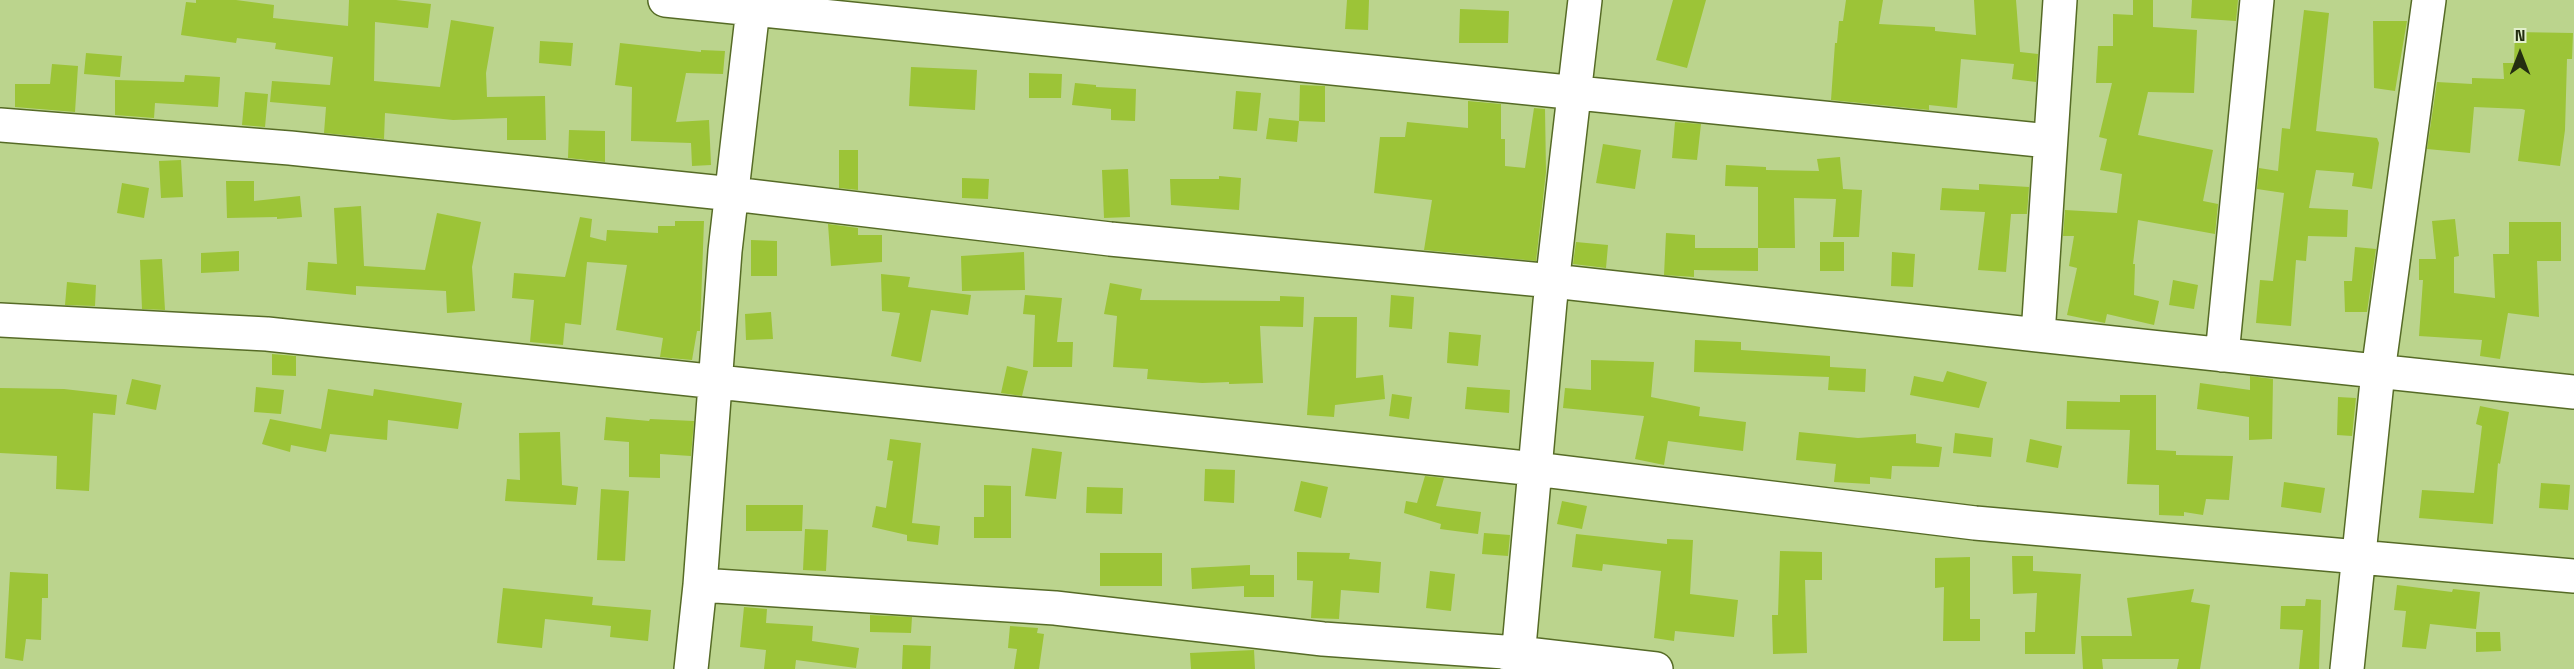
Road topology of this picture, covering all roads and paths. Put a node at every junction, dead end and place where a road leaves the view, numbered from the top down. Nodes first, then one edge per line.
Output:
1 (665, 0) edge
2 (1585, 0) edge
3 (2060, 0) edge
4 (2257, 0) edge
5 (2429, 0) edge
6 (753, 5) edge
7 (1574, 93) junction
8 (0, 125) edge
9 (2049, 141) junction
10 (733, 194) junction
11 (1553, 281) junction
12 (0, 320) edge
13 (2038, 335) junction
14 (2222, 355) junction
15 (2378, 372) junction
16 (715, 381) junction
17 (2574, 392) edge
18 (1535, 469) junction
19 (2358, 557) junction
20 (2574, 576) edge
21 (700, 585) junction
22 (1517, 661) edge
23 (691, 669) edge
24 (1656, 669) edge
25 (2347, 669) edge

1 - 6 street
2 - 7 street
3 - 9 street
4 - 14 street
5 - 15 street
6 - 7 street
6 - 10 street
7 - 9 street
7 - 11 street
8 - 10 street
9 - 13 street
10 - 11 street
10 - 16 street
11 - 13 street
11 - 18 street
12 - 16 street
13 - 14 street
14 - 15 street
15 - 17 street
15 - 19 street
16 - 18 street
16 - 21 street
18 - 19 street
18 - 22 street
19 - 20 street
19 - 25 street
21 - 22 street
21 - 23 street
22 - 24 street

